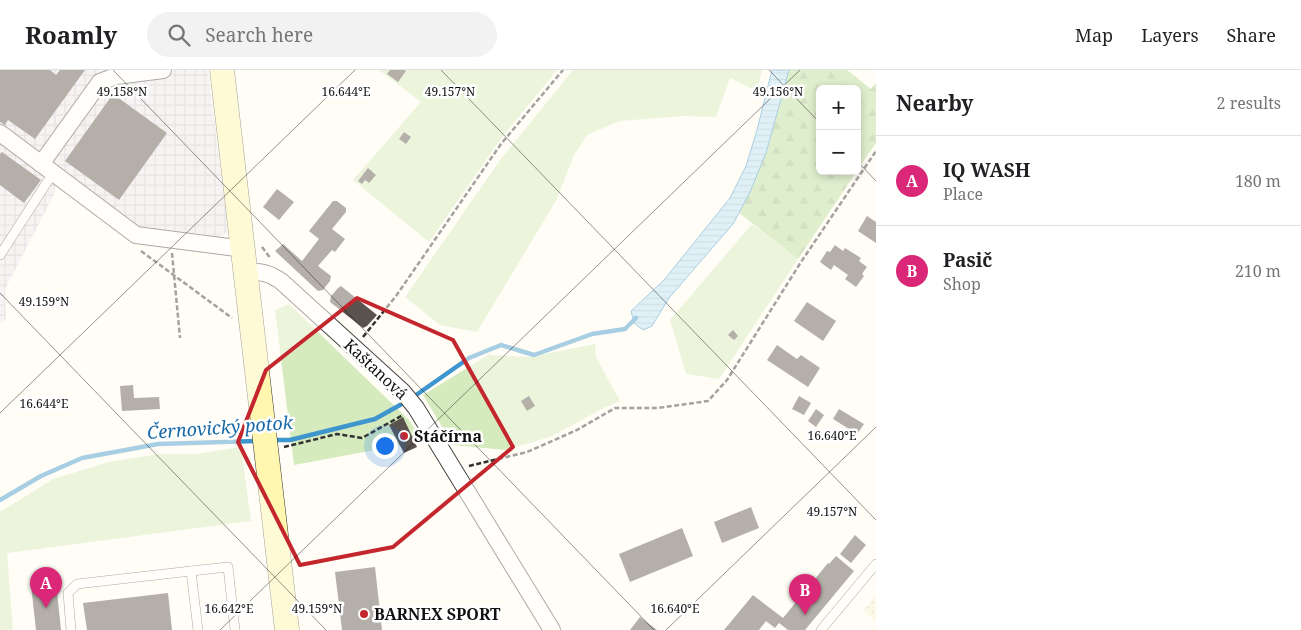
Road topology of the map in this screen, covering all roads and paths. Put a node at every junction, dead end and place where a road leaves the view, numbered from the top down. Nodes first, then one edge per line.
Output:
1 (163, 70) edge
2 (222, 70) edge
3 (563, 70) edge
4 (0, 133) edge
5 (876, 151) edge
6 (47, 168) junction
7 (170, 240) junction
8 (251, 244) junction
9 (0, 255) edge
10 (276, 264) dead end
11 (246, 272) junction
12 (180, 338) dead end
13 (354, 347) junction
14 (416, 408) junction
15 (264, 440) junction
16 (454, 470) junction
17 (876, 564) edge
18 (191, 571) junction
19 (71, 630) edge
20 (198, 630) edge
21 (235, 630) edge
22 (287, 630) edge
23 (552, 630) edge
24 (821, 630) edge

1 - 6 street
2 - 8 main road
3 - 13 path
4 - 6 street
5 - 16 path
6 - 7 street
6 - 9 lane
7 - 8 street
7 - 12 path
8 - 10 path
8 - 11 main road
11 - 13 street, Kaštanová
11 - 15 main road
13 - 14 street, Kaštanová
14 - 15 path
14 - 16 street, Kaštanová
15 - 22 main road
16 - 23 street, Kaštanová
17 - 24 lane
18 - 19 lane
18 - 20 lane
18 - 21 lane

